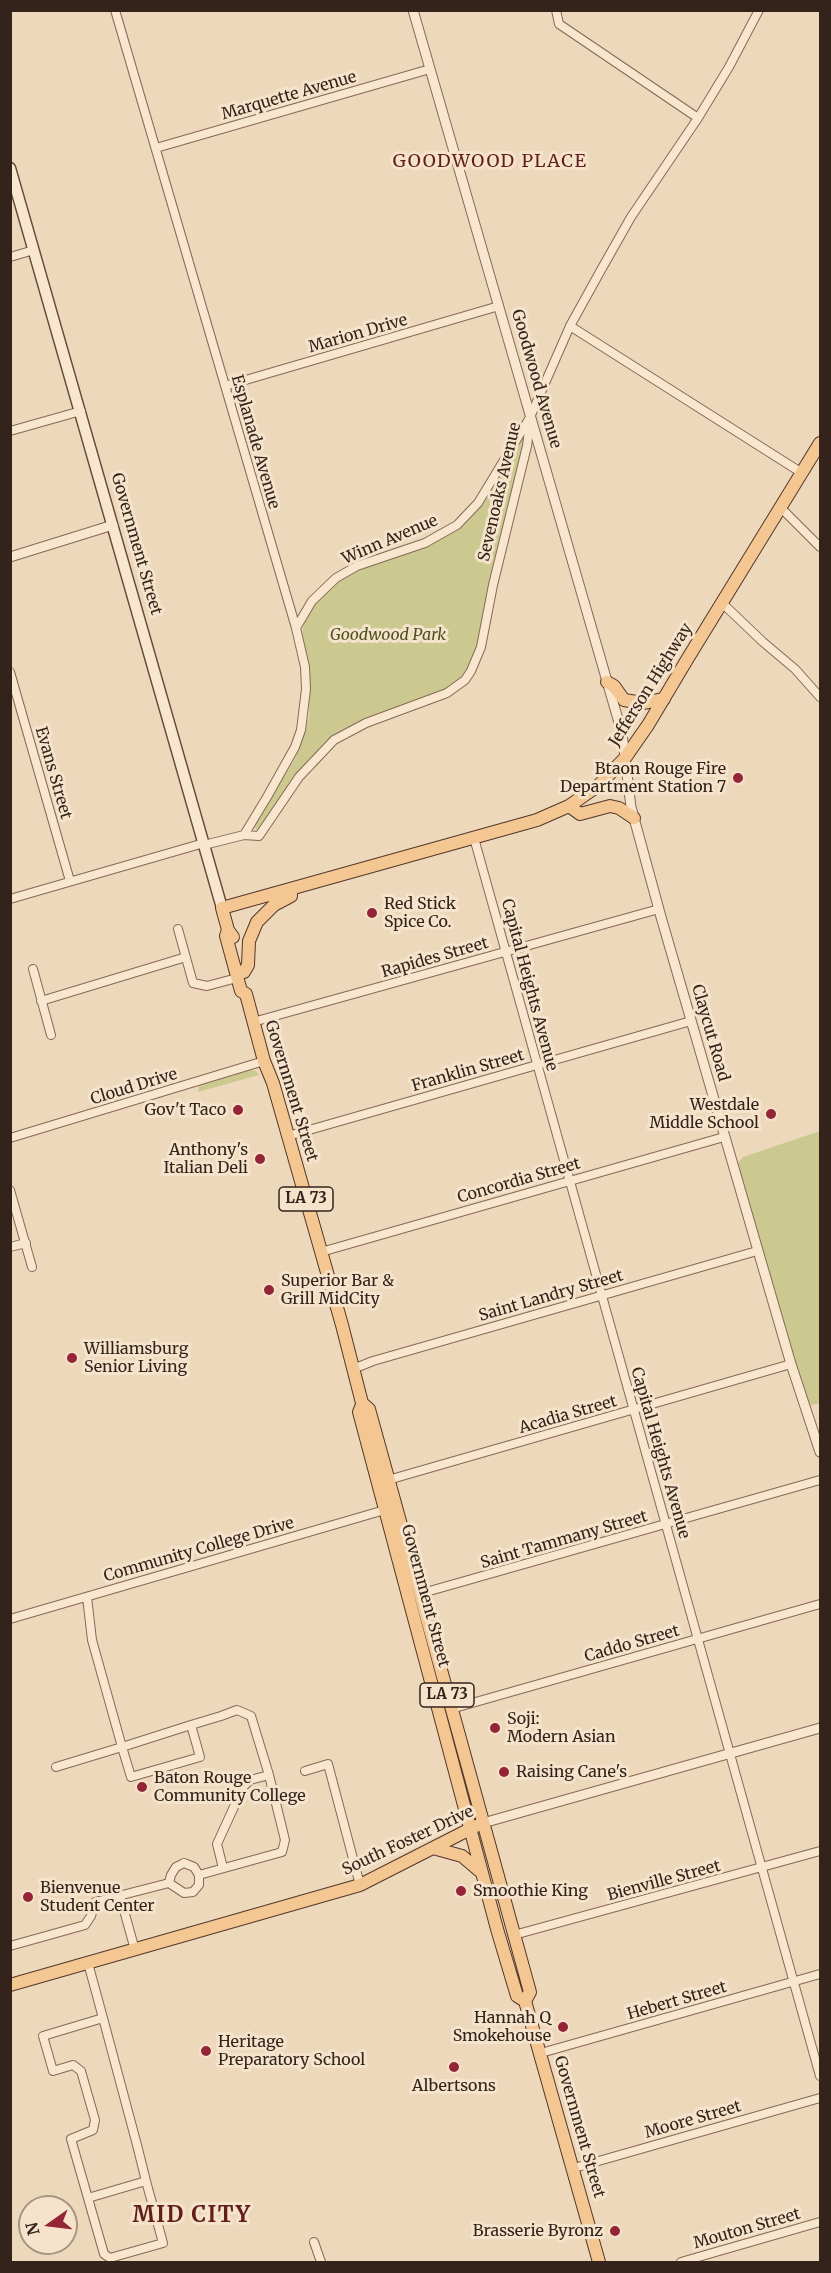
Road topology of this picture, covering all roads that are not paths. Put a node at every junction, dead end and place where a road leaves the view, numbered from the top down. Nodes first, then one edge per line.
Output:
1 (115, 10) edge
2 (413, 10) edge
3 (556, 10) edge
4 (759, 10) edge
5 (430, 69) junction
6 (698, 118) junction
7 (156, 148) junction
8 (10, 168) edge
9 (34, 250) junction
10 (10, 257) edge
11 (499, 306) junction
12 (570, 326) junction
13 (225, 387) junction
14 (81, 411) junction
15 (531, 415) junction
16 (10, 431) edge
17 (820, 443) edge
18 (802, 473) junction
19 (780, 507) junction
20 (113, 525) junction
21 (820, 547) edge
22 (10, 557) edge
23 (722, 603) junction
24 (296, 628) junction
25 (10, 672) edge
26 (607, 682) junction
27 (820, 697) edge
28 (664, 699) junction
29 (625, 758) junction
30 (569, 806) junction
31 (634, 818) junction
32 (244, 835) junction
33 (474, 838) junction
34 (204, 844) junction
35 (70, 881) junction
36 (293, 889) junction
37 (10, 899) edge
38 (222, 908) junction
39 (658, 909) junction
40 (178, 929) dead end
41 (505, 952) junction
42 (186, 957) junction
43 (33, 969) dead end
44 (240, 975) junction
45 (41, 1000) junction
46 (690, 1021) junction
47 (254, 1022) junction
48 (51, 1035) dead end
49 (264, 1061) junction
50 (537, 1066) junction
51 (288, 1136) junction
52 (724, 1137) junction
53 (10, 1138) edge
54 (569, 1180) junction
55 (10, 1190) edge
56 (26, 1243) junction
57 (10, 1247) edge
58 (757, 1251) junction
59 (321, 1252) junction
60 (32, 1267) dead end
61 (601, 1296) junction
62 (790, 1364) junction
63 (353, 1369) junction
64 (362, 1405) junction
65 (633, 1410) junction
66 (369, 1448) junction
67 (820, 1452) edge
68 (388, 1480) junction
69 (820, 1480) edge
70 (390, 1508) junction
71 (666, 1525) junction
72 (419, 1594) junction
73 (87, 1597) junction
74 (820, 1604) edge
75 (10, 1619) edge
76 (698, 1639) junction
77 (451, 1709) junction
78 (191, 1725) junction
79 (820, 1728) edge
80 (122, 1747) junction
81 (730, 1753) junction
82 (56, 1767) dead end
83 (305, 1771) dead end
84 (269, 1775) junction
85 (476, 1826) junction
86 (433, 1848) junction
87 (820, 1851) edge
88 (223, 1868) junction
89 (761, 1868) junction
90 (483, 1874) junction
91 (200, 1875) junction
92 (169, 1883) junction
93 (360, 1885) junction
94 (120, 1896) junction
95 (514, 1935) junction
96 (10, 1946) edge
97 (135, 1950) junction
98 (88, 1963) junction
99 (820, 1974) edge
100 (793, 1980) junction
101 (10, 1985) edge
102 (525, 2001) junction
103 (103, 2018) junction
104 (541, 2053) junction
105 (820, 2076) edge
106 (820, 2098) edge
107 (574, 2168) junction
108 (146, 2181) junction
109 (88, 2198) junction
110 (820, 2222) edge
111 (314, 2242) dead end
112 (321, 2262) edge
113 (599, 2262) edge
114 (681, 2262) edge

1 - 7 street, Esplanade Avenue
2 - 5 street, Goodwood Avenue
3 - 6 street
4 - 6 street, Sevenoaks Avenue
5 - 7 street, Marquette Avenue
5 - 11 street, Goodwood Avenue
6 - 12 street, Sevenoaks Avenue
7 - 13 street, Esplanade Avenue
8 - 9 main road, Government Street
9 - 10 street
9 - 14 main road, Government Street
11 - 13 street, Marion Drive
11 - 15 street, Goodwood Avenue
12 - 15 street, Sevenoaks Avenue
12 - 18 street
13 - 24 street, Esplanade Avenue
14 - 16 street
14 - 20 main road, Government Street
15 - 24 street, Winn Avenue
15 - 26 street, Goodwood Avenue
15 - 32 street, Sevenoaks Avenue
17 - 18 main road, Jefferson Highway
18 - 19 main road, Jefferson Highway
19 - 21 street
19 - 23 main road, Jefferson Highway
20 - 22 street
20 - 34 main road, Government Street
23 - 27 street
23 - 28 main road, Jefferson Highway
24 - 32 street, Esplanade Avenue
25 - 35 street, Evans Street
26 - 28 main road
26 - 29 street, Goodwood Avenue
28 - 29 main road, Jefferson Highway
29 - 30 main road, Jefferson Highway
29 - 31 street, Claycut Road
30 - 31 main road
30 - 33 main road, Jefferson Highway
31 - 39 street, Claycut Road
32 - 34 street
33 - 36 main road, Jefferson Highway
33 - 41 street, Capital Heights Avenue
34 - 35 street
34 - 38 main road, Government Street
35 - 37 street
36 - 38 main road, Jefferson Highway
36 - 44 main road
38 - 44 main road, Government Street
39 - 41 street, Rapides Street
39 - 46 street, Claycut Road
40 - 42 street
41 - 47 street, Rapides Street
41 - 50 street, Capital Heights Avenue
42 - 44 street
42 - 45 street
43 - 45 street
44 - 47 main road, Government Street / LA 73
45 - 48 street
46 - 50 street, Franklin Street
46 - 52 street, Claycut Road
47 - 49 main road, Government Street / LA 73
49 - 51 main road, Government Street / LA 73
49 - 53 street, Cloud Drive
50 - 51 street, Franklin Street
50 - 54 street, Capital Heights Avenue
51 - 59 main road, Government Street / LA 73
52 - 54 street, Concordia Street
52 - 58 street, Claycut Road
54 - 59 street, Concordia Street
54 - 61 street, Capital Heights Avenue
55 - 56 street
56 - 57 street
56 - 60 street
58 - 61 street, Saint Landry Street
58 - 62 street, Claycut Road
59 - 63 main road, Government Street / LA 73
61 - 63 street, Saint Landry Street
61 - 65 street, Capital Heights Avenue
62 - 65 street, Acadia Street
62 - 67 street, Claycut Road
63 - 64 main road, Government Street / LA 73
64 - 66 main road, Government Street / LA 73
64 - 68 main road, Government Street / LA 73
65 - 68 street, Acadia Street
65 - 71 street, Capital Heights Avenue
66 - 68 main road
66 - 70 main road, Government Street / LA 73
68 - 70 main road, Government Street / LA 73
69 - 71 street, Saint Tammany Street
70 - 72 main road, Government Street / LA 73
70 - 73 street, Community College Drive
70 - 85 main road, Government Street / LA 73
71 - 72 street, Saint Tammany Street
71 - 76 street, Capital Heights Avenue
72 - 77 main road, Government Street / LA 73
73 - 75 street, Community College Drive
73 - 80 street
74 - 76 street, Caddo Street
76 - 77 street, Caddo Street
76 - 81 street, Capital Heights Avenue
77 - 85 main road, Government Street / LA 73
78 - 80 street
78 - 80 street
78 - 84 street
79 - 81 street, South Foster Drive
80 - 82 street
81 - 85 street, South Foster Drive
81 - 89 street, Capital Heights Avenue
83 - 93 street
84 - 88 street
84 - 88 street
85 - 86 main road, South Foster Drive
85 - 90 main road, Government Street / LA 73
85 - 95 main road, Government Street / LA 73
86 - 90 main road
86 - 93 main road, South Foster Drive
87 - 89 street, Bienville Street
88 - 91 street
89 - 95 street, Bienville Street
89 - 100 street, Capital Heights Avenue
90 - 102 main road, Government Street / LA 73
91 - 92 street
91 - 92 street
92 - 94 street
93 - 97 main road, South Foster Drive
94 - 96 street
94 - 97 street
95 - 102 main road, Government Street / LA 73
97 - 98 main road, South Foster Drive
98 - 101 main road, South Foster Drive
98 - 103 street
99 - 100 street, Hebert Street
100 - 104 street, Hebert Street
100 - 105 street, Capital Heights Avenue
102 - 104 main road, Government Street / LA 73
103 - 108 street
103 - 109 street
104 - 107 main road, Government Street / LA 73
106 - 107 street, Moore Street
107 - 113 main road, Government Street / LA 73
108 - 109 street
108 - 109 street
110 - 114 street, Mouton Street
111 - 112 street

